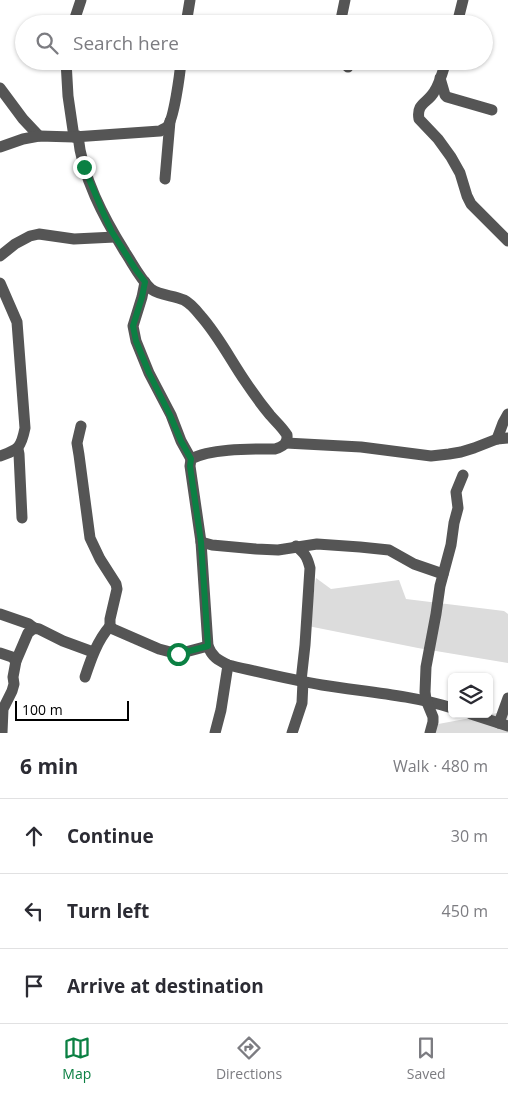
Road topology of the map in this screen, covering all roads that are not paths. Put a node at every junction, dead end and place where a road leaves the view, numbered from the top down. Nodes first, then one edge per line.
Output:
1 (81, 0) edge
2 (190, 0) edge
3 (345, 0) edge
4 (463, 0) edge
5 (77, 15) edge
6 (188, 15) edge
7 (342, 15) edge
8 (459, 15) edge
9 (67, 70) edge
10 (180, 70) edge
11 (443, 70) edge
12 (440, 78) junction
13 (0, 88) edge
14 (492, 110) dead end
15 (170, 121) junction
16 (39, 136) junction
17 (76, 136) junction
18 (0, 147) edge
19 (165, 179) dead end
20 (115, 237) junction
21 (508, 241) edge
22 (0, 256) edge
23 (145, 282) junction
24 (0, 283) edge
25 (508, 414) edge
26 (81, 426) dead end
27 (503, 438) edge
28 (286, 443) junction
29 (18, 449) junction
30 (0, 456) edge
31 (191, 459) junction
32 (463, 475) dead end
33 (22, 518) dead end
34 (201, 542) junction
35 (296, 546) junction
36 (443, 574) junction
37 (0, 614) edge
38 (110, 626) junction
39 (34, 628) junction
40 (208, 646) junction
41 (93, 652) junction
42 (0, 653) edge
43 (16, 661) junction
44 (228, 665) junction
45 (85, 677) dead end
46 (302, 681) junction
47 (508, 698) edge
48 (426, 700) junction
49 (448, 707) edge
50 (483, 718) edge
51 (503, 725) edge
52 (2, 733) edge
53 (215, 733) edge
54 (292, 733) edge
55 (430, 733) edge

1 - 5 street
2 - 6 street
3 - 7 street
4 - 8 street
9 - 17 street
10 - 15 street
11 - 12 street
12 - 14 street
12 - 21 street
13 - 16 street
15 - 17 street
15 - 19 street
16 - 17 street
16 - 18 street
17 - 20 street
20 - 22 street
20 - 23 street
23 - 28 street
23 - 31 street
24 - 29 street
25 - 27 street
26 - 38 street
27 - 28 street
28 - 31 street
29 - 30 street
29 - 33 street
31 - 34 street
32 - 36 street
34 - 35 street
34 - 40 street
35 - 36 street
35 - 46 street
36 - 48 street
37 - 39 street
38 - 40 street
38 - 41 street
39 - 41 street
39 - 43 street
40 - 44 street
41 - 45 street
42 - 43 street
43 - 52 street
44 - 46 street
44 - 53 street
46 - 48 street
46 - 54 street
47 - 51 street
48 - 49 street
48 - 55 street
50 - 51 street

